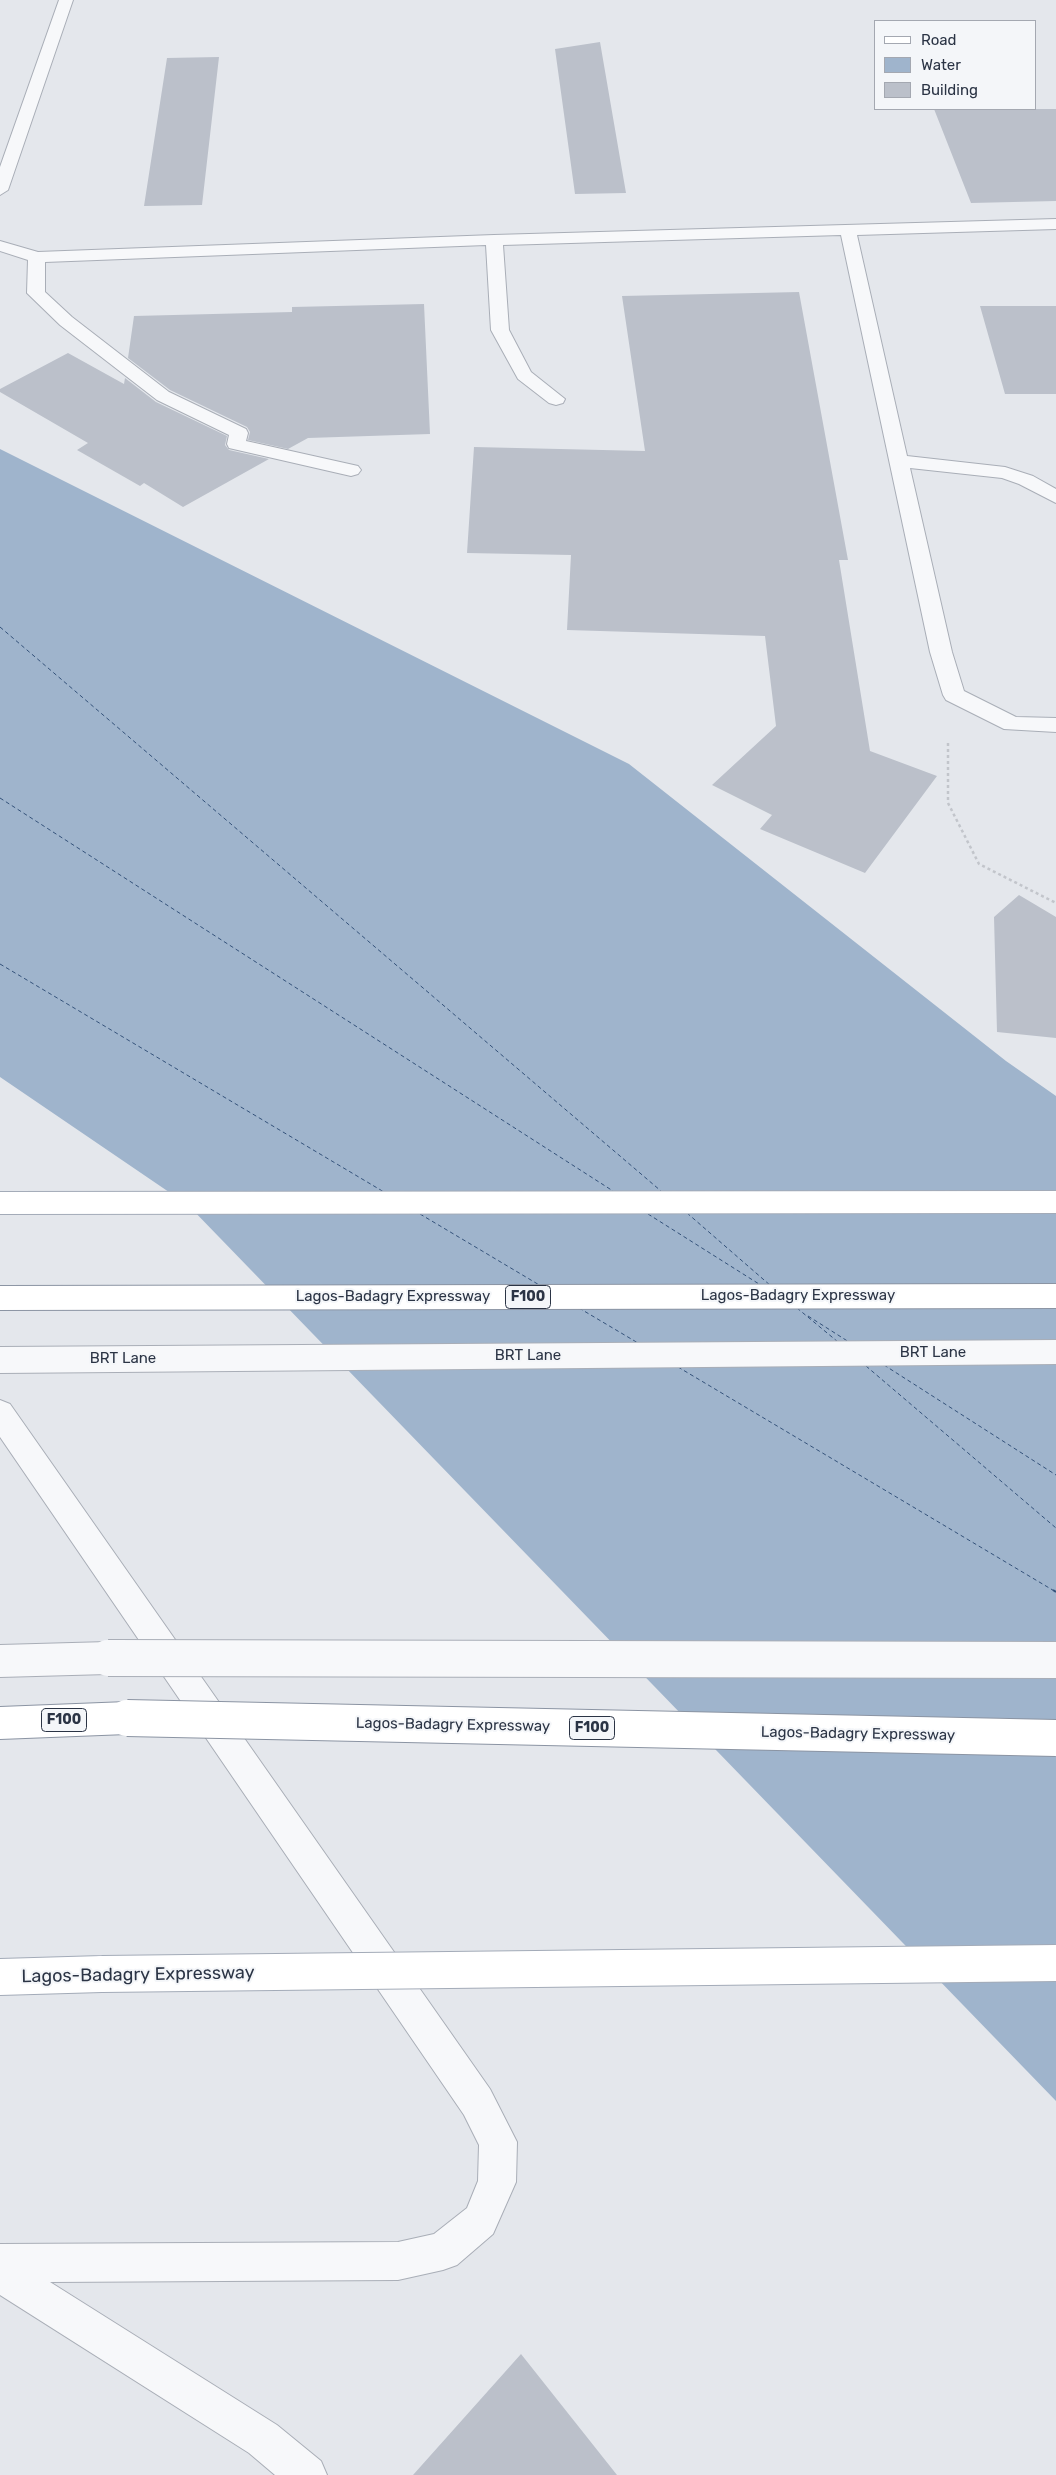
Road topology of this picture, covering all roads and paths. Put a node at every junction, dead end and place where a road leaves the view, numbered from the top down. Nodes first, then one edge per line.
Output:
1 (66, 0) edge
2 (0, 190) edge
3 (1056, 224) edge
4 (848, 230) junction
5 (494, 240) junction
6 (0, 246) edge
7 (37, 257) junction
8 (556, 399) dead end
9 (899, 462) junction
10 (352, 470) dead end
11 (1056, 497) edge
12 (954, 695) junction
13 (1056, 725) edge
14 (1056, 903) edge
15 (1056, 1202) edge
16 (0, 1203) edge
17 (1056, 1296) edge
18 (0, 1298) edge
19 (1056, 1352) edge
20 (0, 1360) edge
21 (0, 1413) edge
22 (1056, 1660) edge
23 (0, 1661) edge
24 (0, 1723) edge
25 (1056, 1738) edge
26 (1056, 1962) edge
27 (0, 1977) edge
28 (0, 2263) edge
29 (0, 2273) edge
30 (307, 2475) edge

1 - 2 street
3 - 4 street
4 - 5 street
4 - 9 street
5 - 7 street
5 - 8 street
6 - 7 street
7 - 10 street
9 - 11 street
9 - 12 street
12 - 13 street
12 - 14 path
15 - 16 main road
17 - 18 main road, Lagos-Badagry Expressway / F100
19 - 20 street, BRT Lane
21 - 28 street
22 - 23 street, bridge
24 - 25 main road, Lagos-Badagry Expressway / F100, bridge
26 - 27 main road, Lagos-Badagry Expressway, bridge
29 - 30 street

